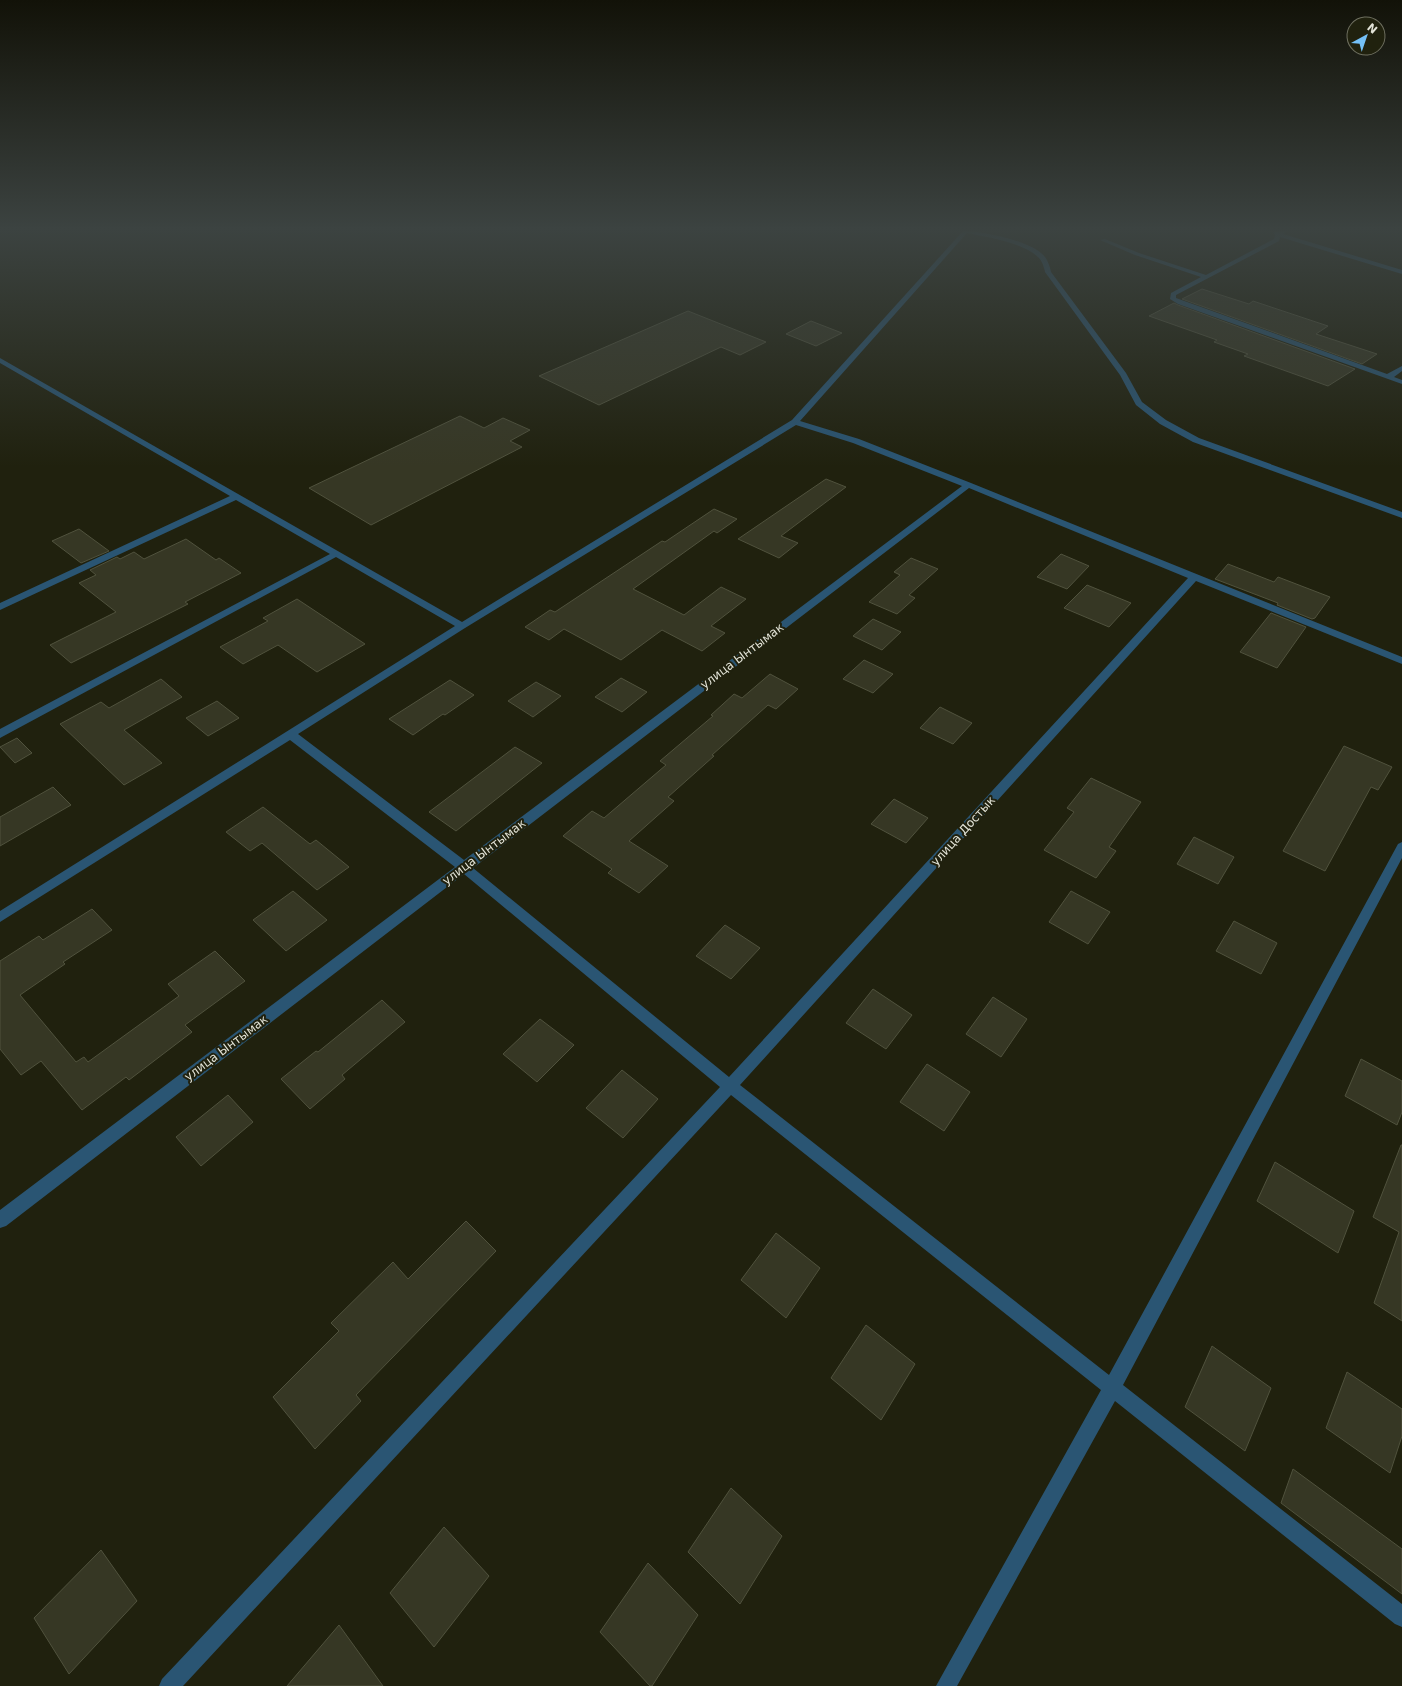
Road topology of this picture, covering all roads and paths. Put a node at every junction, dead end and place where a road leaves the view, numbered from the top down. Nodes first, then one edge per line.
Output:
1 (896, 310) edge
2 (1075, 310) edge
3 (1199, 310) edge
4 (0, 360) edge
5 (1402, 368) edge
6 (1388, 377) junction
7 (1402, 382) edge
8 (795, 422) junction
9 (968, 485) junction
10 (237, 496) junction
11 (1402, 515) edge
12 (336, 554) junction
13 (1195, 576) junction
14 (0, 607) edge
15 (462, 626) junction
16 (1402, 661) edge
17 (0, 734) edge
18 (290, 734) junction
19 (1402, 847) edge
20 (464, 867) junction
21 (0, 917) edge
22 (730, 1086) junction
23 (0, 1220) edge
24 (1112, 1388) junction
25 (1402, 1617) edge
26 (169, 1686) edge
27 (946, 1686) edge

1 - 8 street
2 - 11 street
3 - 6 street
4 - 10 street
5 - 6 street
6 - 7 street
8 - 9 street
8 - 15 street
9 - 13 street
9 - 20 street, улица Ынтымак
10 - 12 street
10 - 14 street
12 - 15 street
12 - 17 street
13 - 16 street
13 - 22 street, улица Достык
15 - 18 street
18 - 20 street
18 - 21 street
19 - 24 street
20 - 22 street
20 - 23 street, улица Ынтымак
22 - 24 street
22 - 26 street, улица Достык
24 - 25 street
24 - 27 street

